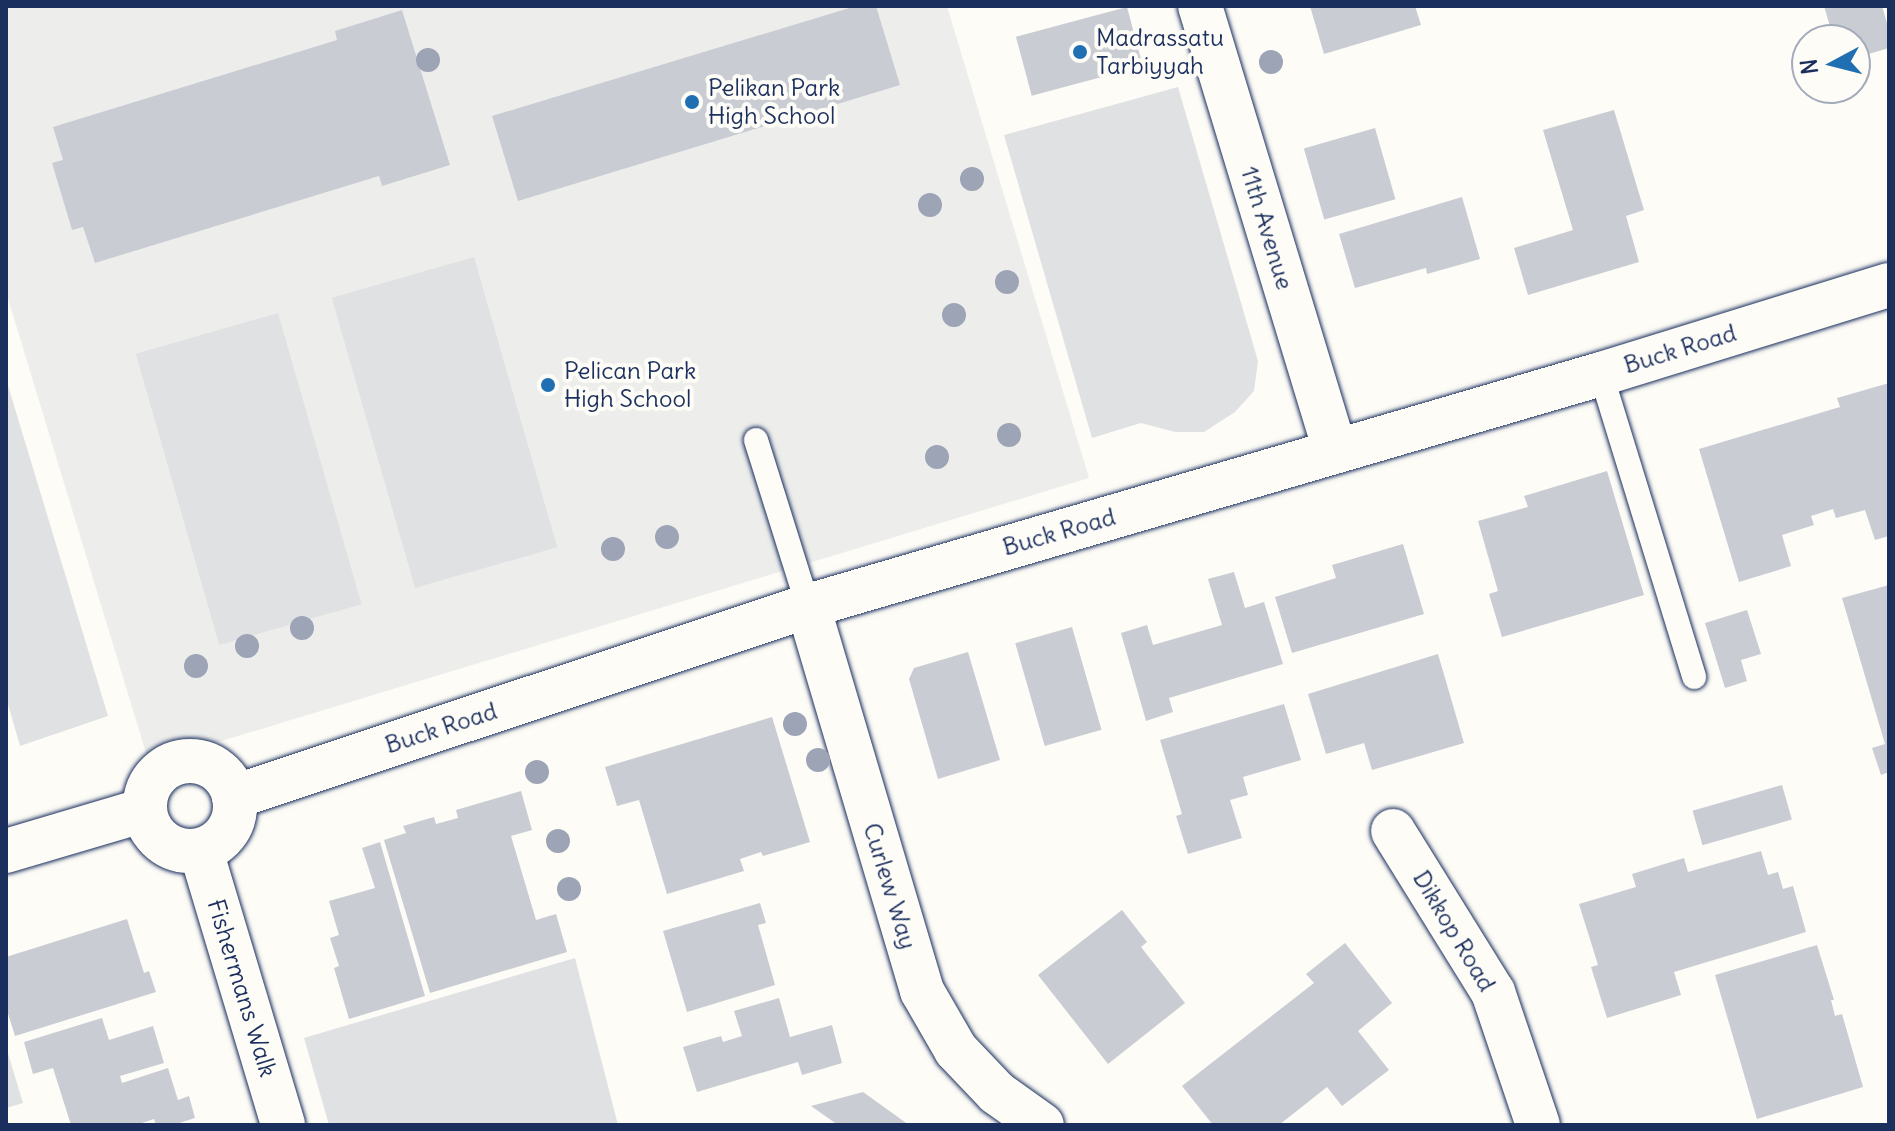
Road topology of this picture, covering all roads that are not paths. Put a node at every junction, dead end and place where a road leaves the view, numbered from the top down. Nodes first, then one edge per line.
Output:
1 (1200, 6) edge
2 (1889, 285) edge
3 (1601, 374) junction
4 (756, 440) dead end
5 (1335, 451) junction
6 (808, 606) junction
7 (1694, 677) dead end
8 (234, 797) junction
9 (144, 810) junction
10 (1393, 831) dead end
11 (6, 851) edge
12 (201, 851) junction
13 (283, 1125) edge
14 (1042, 1125) edge
15 (1538, 1125) edge

1 - 5 street, 11th Avenue
2 - 3 street, Buck Road
3 - 5 street, Buck Road
3 - 7 lane
4 - 6 lane
5 - 6 street, Buck Road
6 - 8 street, Buck Road
6 - 14 street, Curlew Way
8 - 9 street
8 - 12 street
9 - 11 street
9 - 12 street
10 - 15 street, Dikkop Road
12 - 13 street, Fishermans Walk

